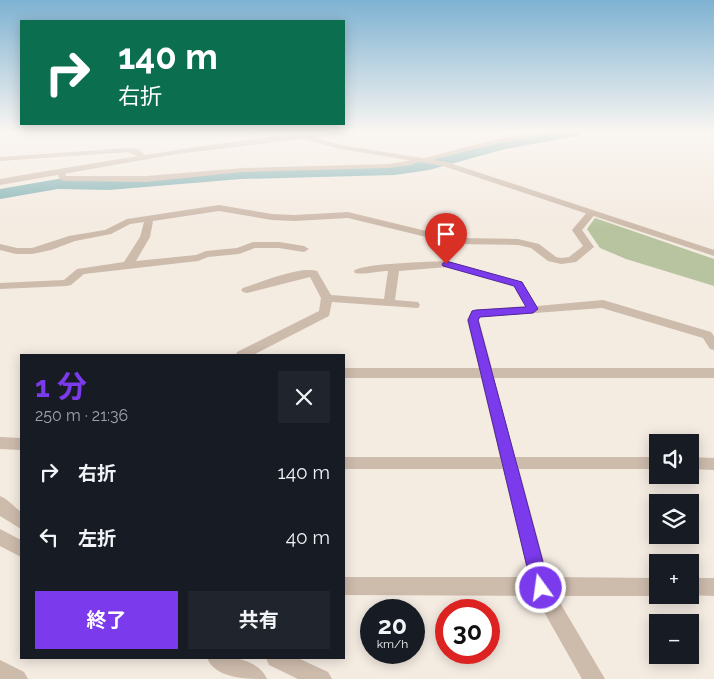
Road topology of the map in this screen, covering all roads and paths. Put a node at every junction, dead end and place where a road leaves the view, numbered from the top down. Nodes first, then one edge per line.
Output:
1 (104, 164) edge
2 (404, 164) edge
3 (442, 164) edge
4 (61, 171) junction
5 (0, 182) edge
6 (591, 213) junction
7 (149, 219) junction
8 (0, 247) edge
9 (304, 249) dead end
10 (714, 253) edge
11 (128, 265) junction
12 (394, 268) junction
13 (359, 271) dead end
14 (0, 286) edge
15 (247, 290) dead end
16 (327, 298) junction
17 (389, 303) junction
18 (414, 305) dead end
19 (533, 309) junction
20 (714, 346) edge
21 (244, 354) edge
22 (488, 372) junction
23 (345, 373) edge
24 (714, 373) edge
25 (345, 463) edge
26 (510, 463) junction
27 (649, 463) edge
28 (699, 464) edge
29 (714, 464) edge
30 (0, 503) edge
31 (20, 520) edge
32 (0, 537) edge
33 (20, 548) edge
34 (345, 586) edge
35 (699, 587) edge
36 (714, 587) edge
37 (541, 588) junction
38 (649, 588) edge
39 (219, 659) edge
40 (278, 659) edge
41 (0, 670) edge
42 (17, 679) edge
43 (256, 679) edge
44 (321, 679) edge
45 (594, 679) edge

1 - 4 street
2 - 4 street
3 - 6 street
4 - 5 street
6 - 7 street
6 - 10 street
7 - 8 street
7 - 11 street
9 - 11 street
11 - 14 street
12 - 13 street
12 - 17 street
12 - 19 street
15 - 16 street
16 - 17 street
16 - 21 street
17 - 18 street
19 - 20 street
19 - 22 street
22 - 23 street
22 - 24 street
22 - 26 street
25 - 26 street
26 - 27 street
26 - 37 street
28 - 29 street
30 - 31 street
32 - 33 street
34 - 37 street
35 - 36 street
37 - 38 street
37 - 45 street
39 - 43 street
40 - 44 street
41 - 42 street

